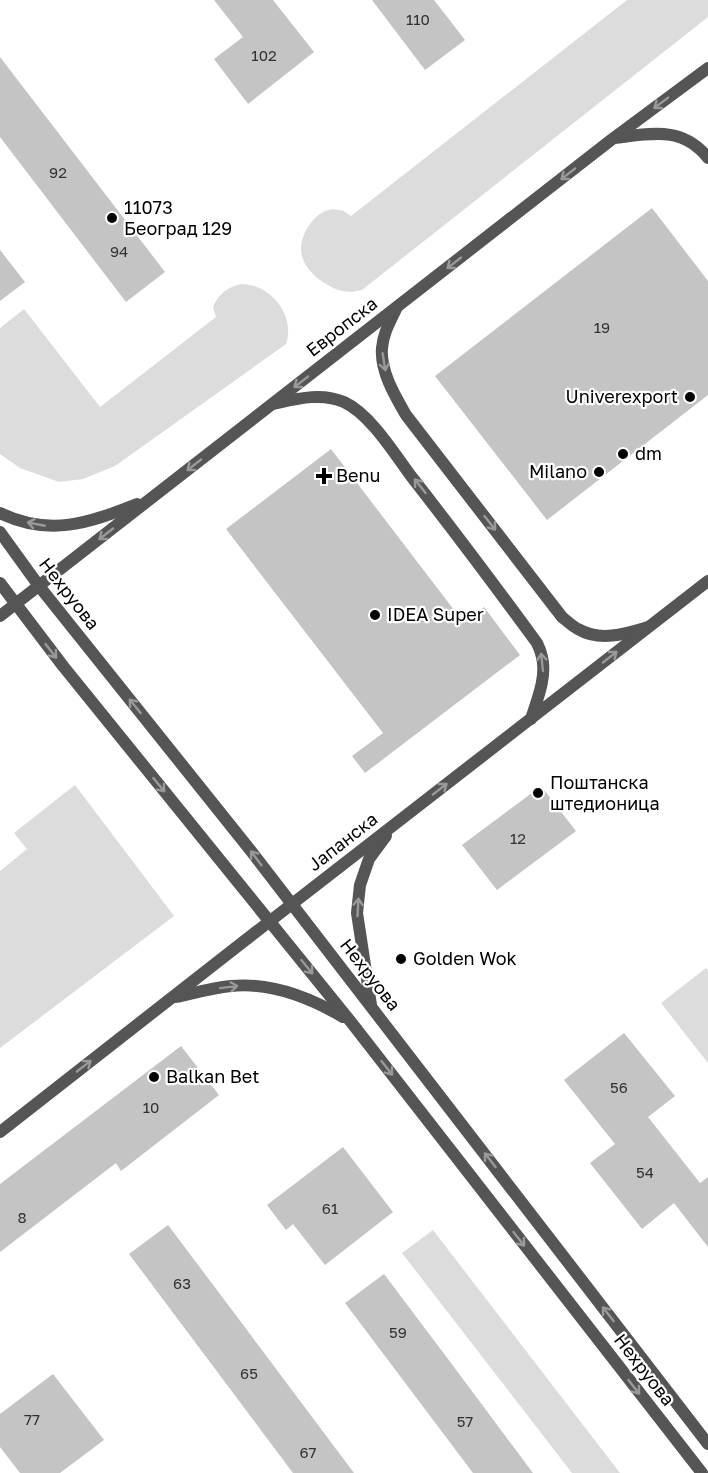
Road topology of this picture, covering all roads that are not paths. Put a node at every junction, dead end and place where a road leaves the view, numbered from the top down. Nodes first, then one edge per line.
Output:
1 (708, 68) edge
2 (614, 138) junction
3 (708, 158) edge
4 (397, 307) junction
5 (273, 404) junction
6 (152, 498) junction
7 (0, 513) edge
8 (0, 532) edge
9 (708, 581) edge
10 (0, 583) edge
11 (39, 586) junction
12 (15, 604) junction
13 (0, 616) edge
14 (650, 626) junction
15 (531, 719) junction
16 (394, 825) junction
17 (292, 904) junction
18 (270, 921) junction
19 (171, 998) junction
20 (372, 1006) junction
21 (351, 1022) junction
22 (0, 1132) edge
23 (708, 1444) edge
24 (702, 1473) edge

1 -> 2 street, Европска
2 - 3 street
2 -> 4 street, Европска
4 -> 5 street, Европска
4 -> 14 street
5 -> 6 street, Европска
15 -> 5 street
6 -> 7 street
6 -> 11 street, Европска
8 - 11 street, Нехруова
9 - 14 street, Јапанска
10 - 12 street, Нехруова
11 - 12 street, Европска
17 -> 11 street, Нехруова
12 - 13 street, Европска
12 -> 18 street, Нехруова
15 -> 14 street, Јапанска
16 -> 15 street, Јапанска
16 - 17 street, Јапанска
20 -> 16 street
17 - 18 street, Јапанска
17 - 20 street, Нехруова
18 - 19 street, Јапанска
18 -> 21 street, Нехруова
19 -> 21 street
22 -> 19 street, Јапанска
23 -> 20 street, Нехруова
21 -> 24 street, Нехруова

